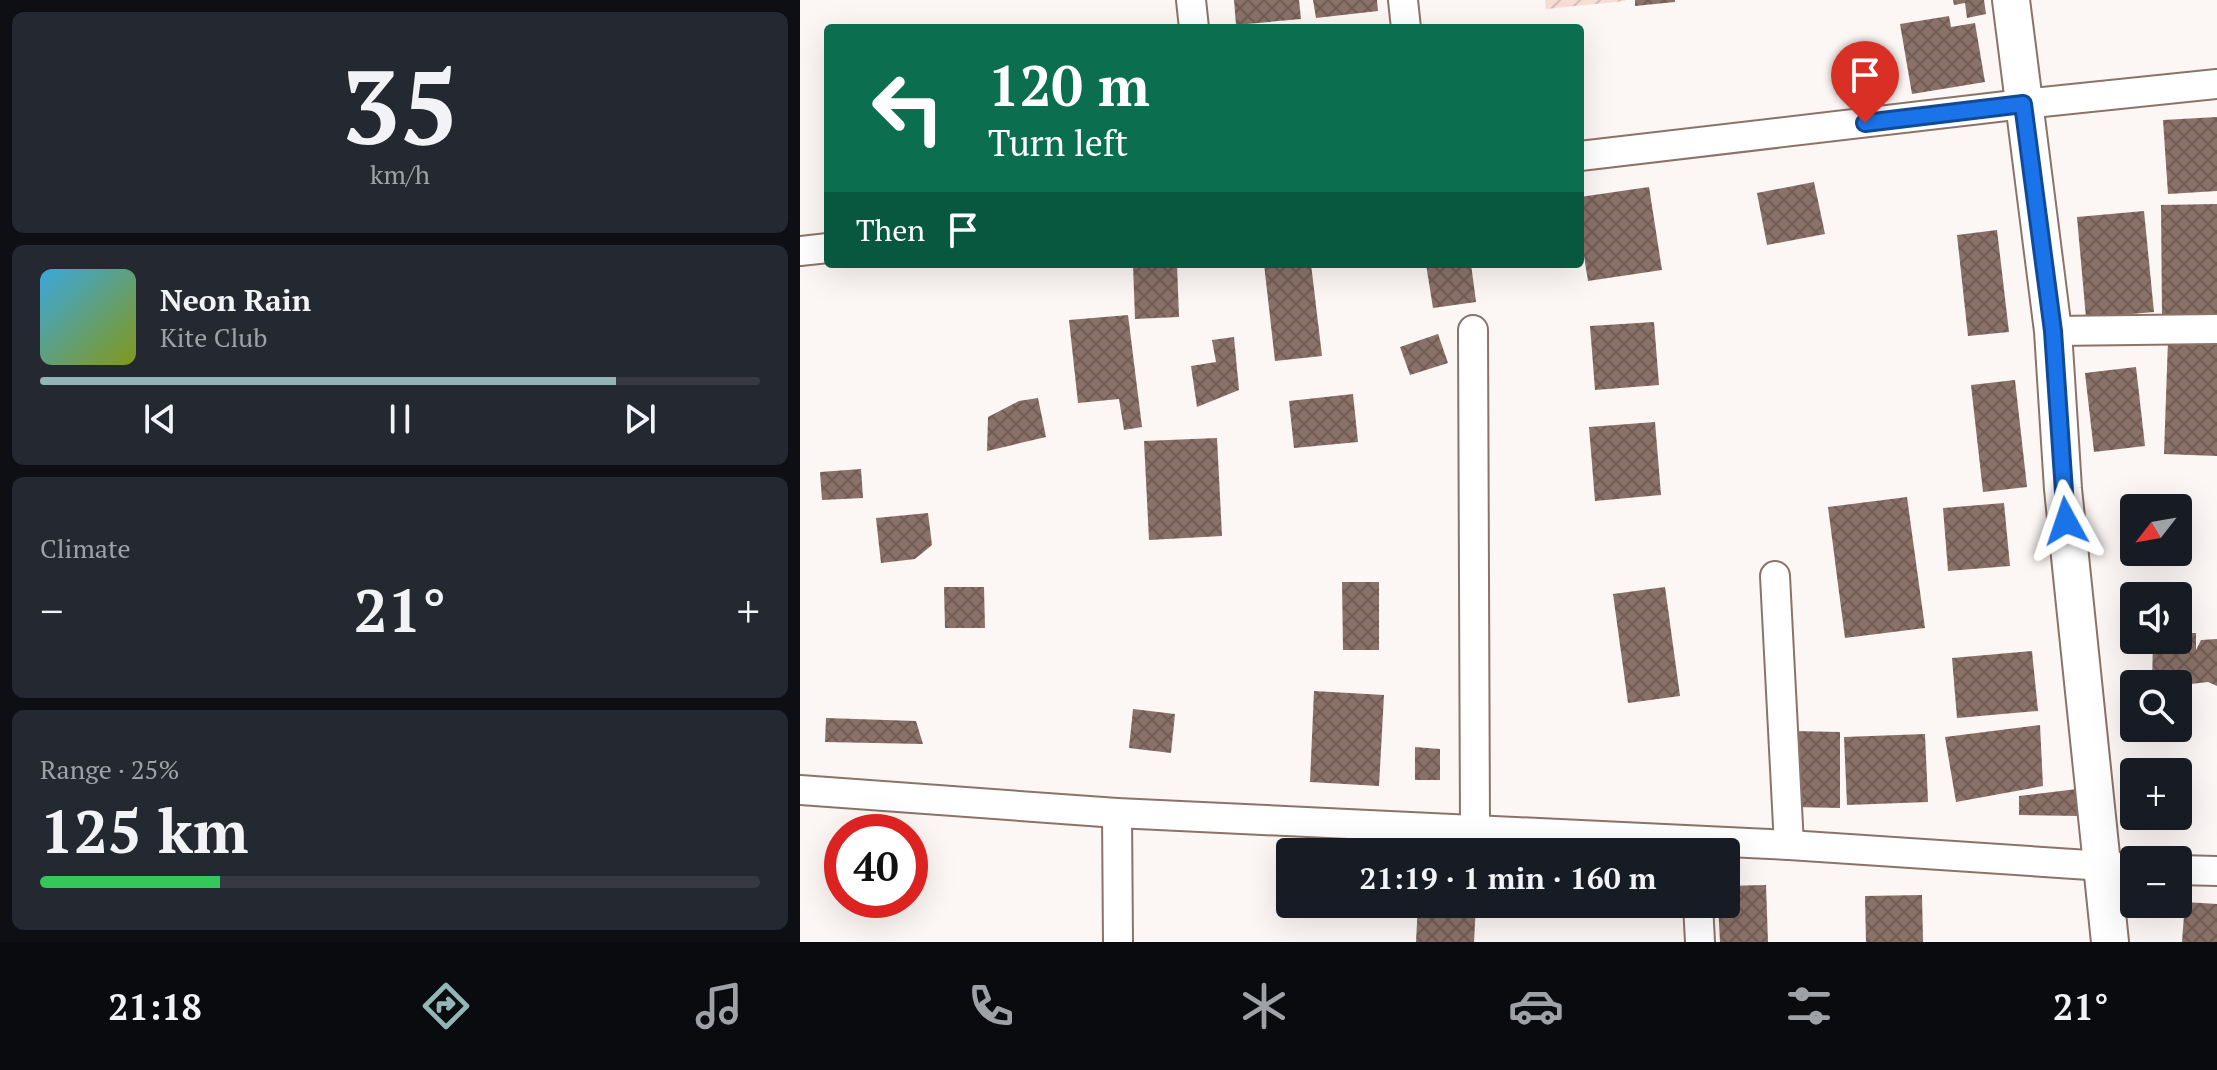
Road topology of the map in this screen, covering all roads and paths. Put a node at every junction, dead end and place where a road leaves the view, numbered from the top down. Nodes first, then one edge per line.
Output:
1 (1191, 0) edge
2 (1403, 0) edge
3 (2011, 0) edge
4 (1194, 24) edge
5 (1406, 24) edge
6 (2217, 84) edge
7 (2023, 104) junction
8 (1584, 156) edge
9 (824, 248) edge
10 (800, 251) edge
11 (2217, 329) edge
12 (1473, 330) dead end
13 (2053, 331) junction
14 (1775, 576) dead end
15 (800, 790) edge
16 (1117, 813) junction
17 (1475, 829) junction
18 (1592, 838) edge
19 (1789, 845) junction
20 (1740, 846) edge
21 (2117, 868) edge
22 (2192, 870) edge
23 (2217, 871) edge
24 (1699, 918) edge
25 (1118, 942) edge
26 (1700, 942) edge
27 (2110, 942) edge

1 - 4 street
2 - 5 street
3 - 7 street
6 - 7 street
7 - 8 street
7 - 13 street
9 - 10 street
11 - 13 street
12 - 17 street
13 - 21 street
14 - 19 street
15 - 16 street
16 - 17 street
16 - 25 street
17 - 18 street
19 - 20 street
19 - 21 street
21 - 27 street
22 - 23 street
24 - 26 street

